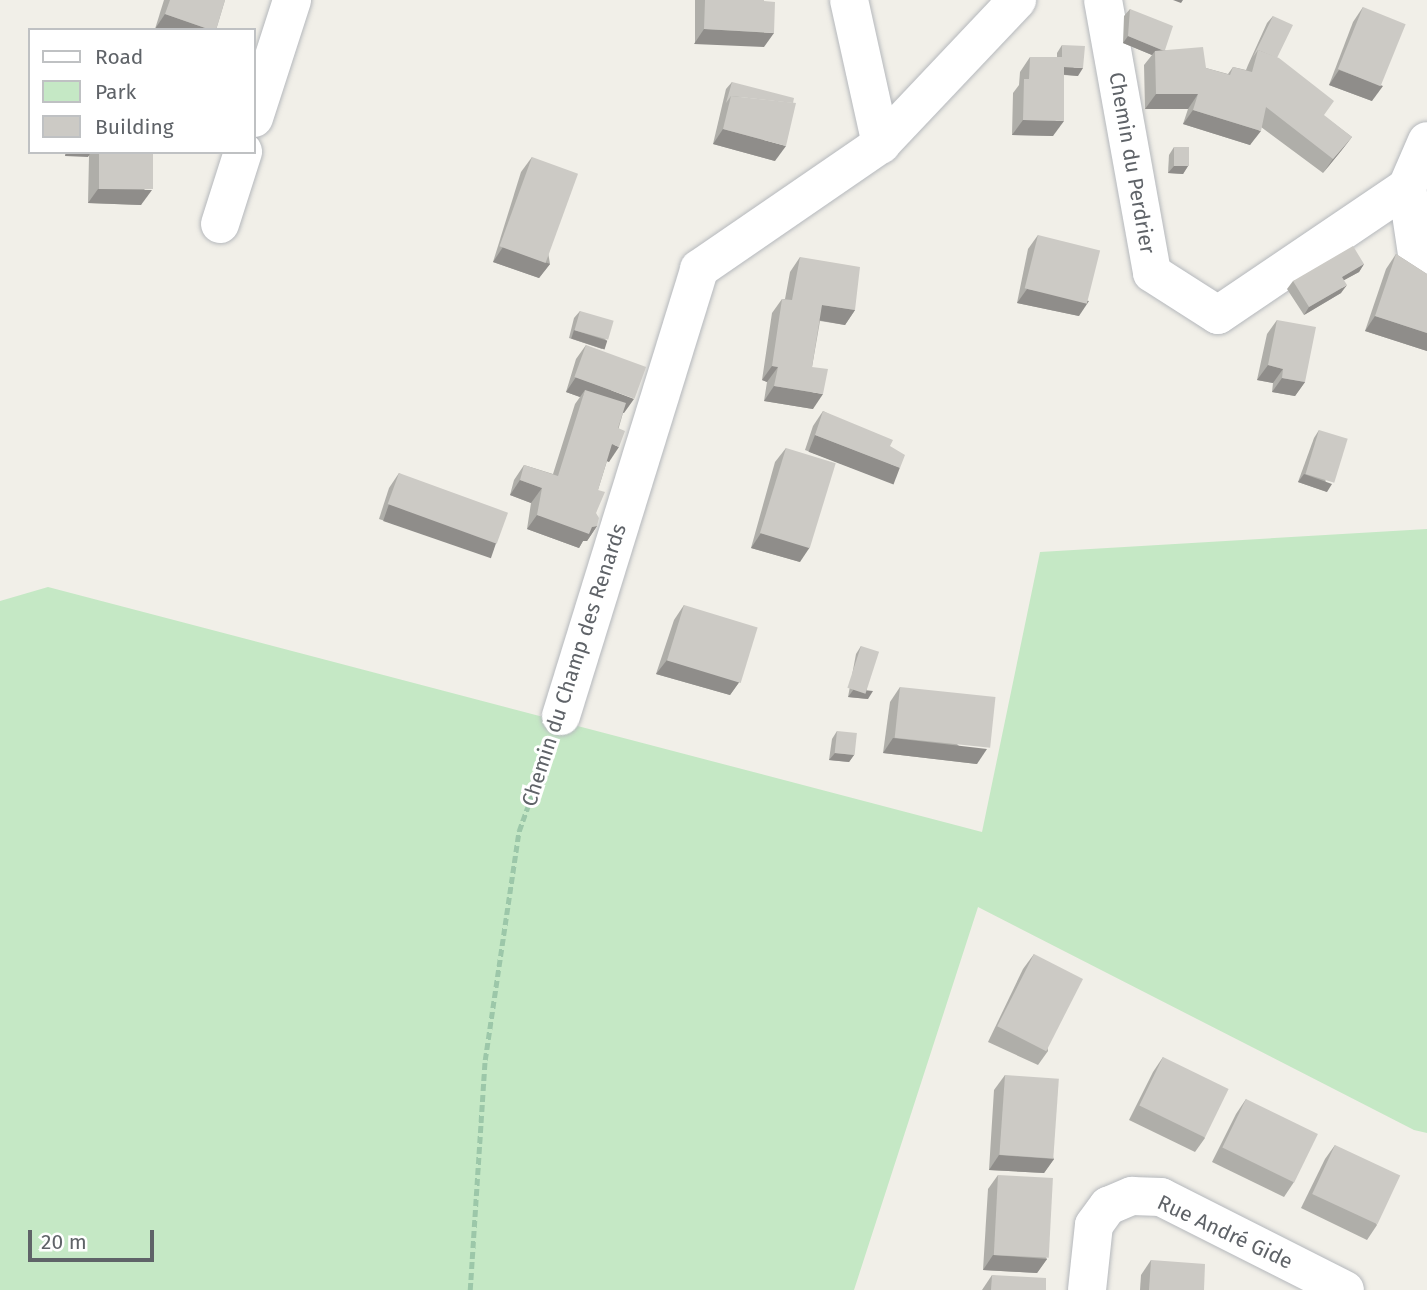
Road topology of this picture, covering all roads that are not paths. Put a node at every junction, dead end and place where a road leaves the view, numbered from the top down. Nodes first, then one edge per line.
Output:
1 (292, 0) edge
2 (849, 0) edge
3 (1017, 0) edge
4 (1103, 0) edge
5 (256, 111) edge
6 (1427, 141) edge
7 (881, 145) junction
8 (242, 154) edge
9 (1407, 187) junction
10 (220, 223) dead end
11 (1427, 267) edge
12 (561, 716) road end
13 (1087, 1290) edge
14 (1345, 1290) edge

1 - 5 street
2 - 7 street
3 - 7 street, Chemin du Champ des Renards
4 - 9 street, Chemin du Perdrier
6 - 9 street
7 - 12 street, Chemin du Champ des Renards
8 - 10 street
9 - 11 street
13 - 14 street, Rue André Gide

